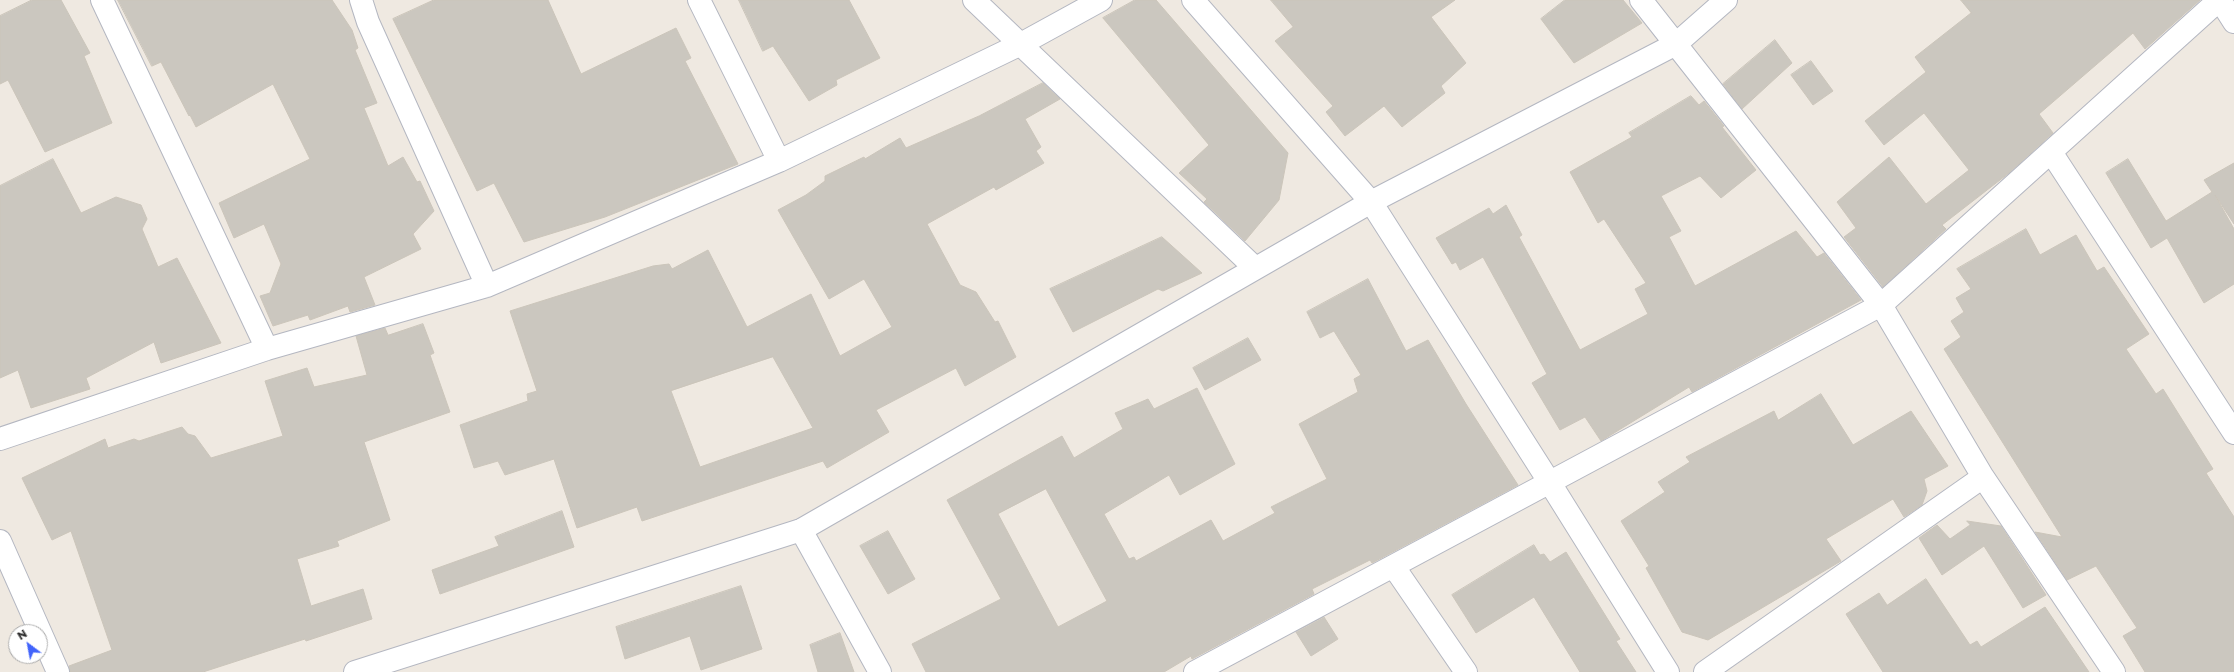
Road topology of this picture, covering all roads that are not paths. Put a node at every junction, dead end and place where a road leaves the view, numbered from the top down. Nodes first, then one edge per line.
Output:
1 (102, 0) edge
2 (361, 0) edge
3 (699, 0) edge
4 (974, 0) edge
5 (1101, 0) edge
6 (1193, 0) edge
7 (1641, 0) edge
8 (1726, 0) edge
9 (2219, 0) edge
10 (2234, 22) edge
11 (1020, 44) junction
12 (1676, 44) junction
13 (2051, 152) junction
14 (779, 161) junction
15 (1371, 202) junction
16 (1255, 268) junction
17 (488, 286) junction
18 (1881, 305) junction
19 (267, 349) junction
20 (2234, 433) edge
21 (0, 439) edge
22 (1983, 477) junction
23 (1550, 482) junction
24 (801, 530) junction
25 (0, 541) edge
26 (1394, 567) junction
27 (58, 672) edge
28 (355, 672) edge
29 (880, 672) edge
30 (1195, 672) edge
31 (1466, 672) edge
32 (1668, 672) edge
33 (1705, 672) edge
34 (2114, 672) edge

1 - 19 street
2 - 17 street
3 - 14 street
4 - 11 street
5 - 11 street
6 - 15 street
7 - 12 street
8 - 12 street
9 - 10 street
9 - 13 street
11 - 14 street
11 - 16 street
12 - 15 street
12 - 18 street
13 - 18 street
13 - 20 street
14 - 17 street
15 - 16 street
15 - 23 street
16 - 24 street
17 - 19 street
18 - 22 street
18 - 23 street
19 - 21 street
22 - 33 street
22 - 34 street
23 - 26 street
23 - 32 street
24 - 28 street
24 - 29 street
25 - 27 street
26 - 30 street
26 - 31 street

